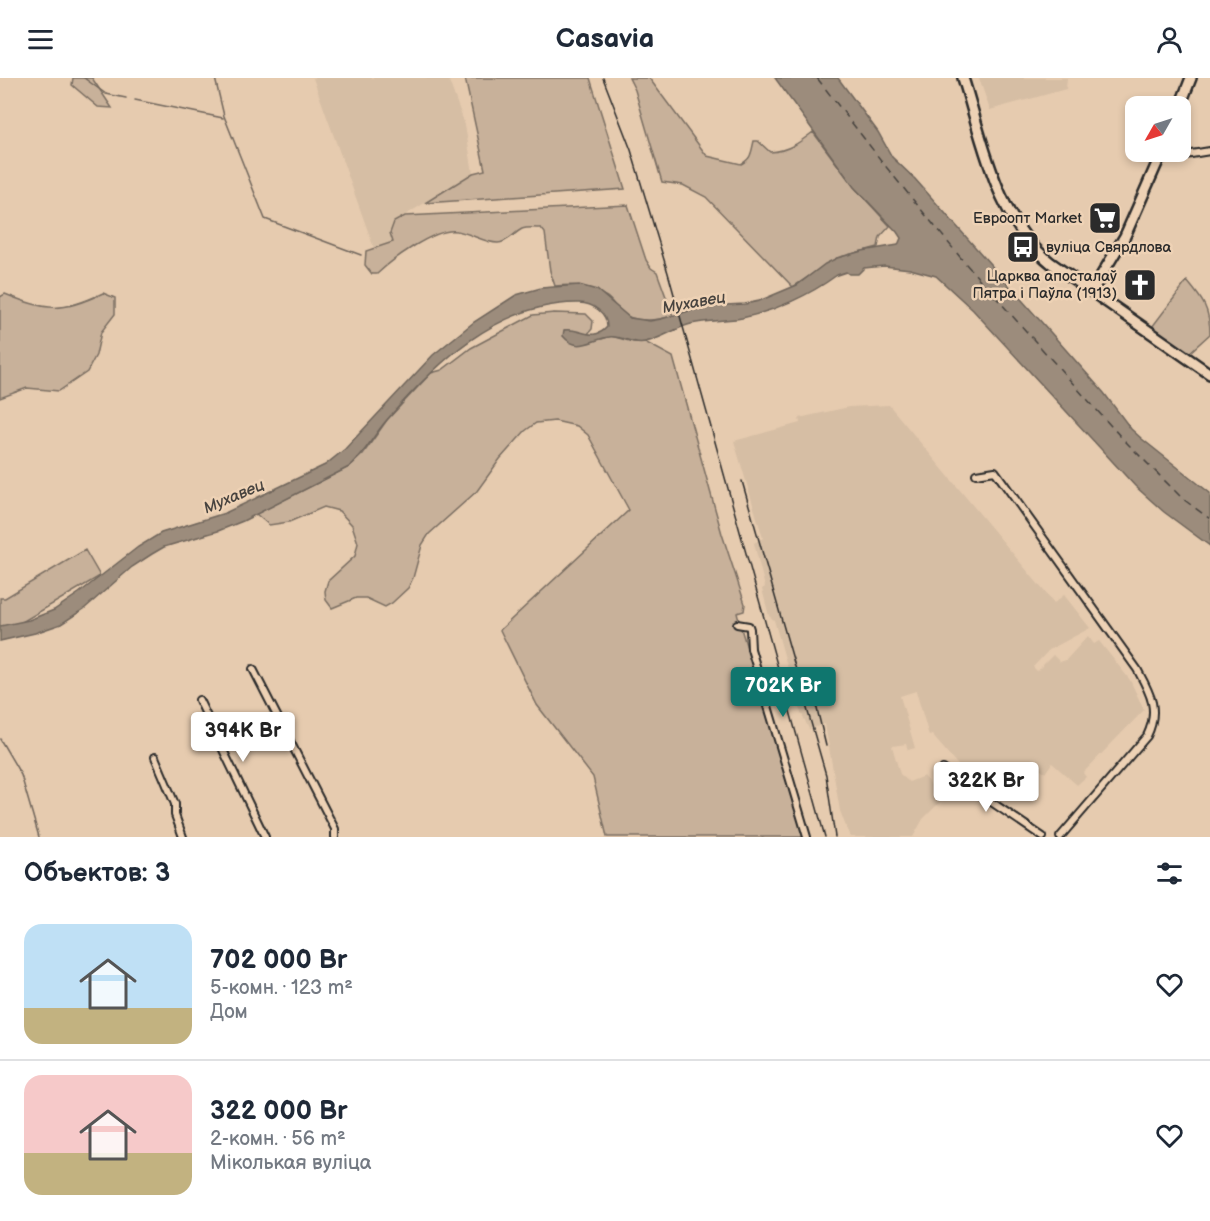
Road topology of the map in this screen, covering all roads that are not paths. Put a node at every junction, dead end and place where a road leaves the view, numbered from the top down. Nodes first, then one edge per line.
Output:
1 (963, 78) edge
2 (1191, 78) edge
3 (1184, 96) edge
4 (1210, 151) edge
5 (1191, 153) edge
6 (1158, 162) edge
7 (1092, 291) junction
8 (1210, 374) edge
9 (976, 474) dead end
10 (737, 624) dead end
11 (253, 669) dead end
12 (199, 700) dead end
13 (154, 757) dead end
14 (943, 769) dead end
15 (183, 837) edge
16 (265, 837) edge
17 (335, 837) edge
18 (807, 837) edge
19 (1043, 837) edge
20 (1060, 837) edge

1 - 7 main road
2 - 3 main road
4 - 5 street
6 - 7 main road
7 - 8 main road
9 - 20 street
10 - 18 street
11 - 17 street
12 - 16 street
13 - 15 street
14 - 19 street

